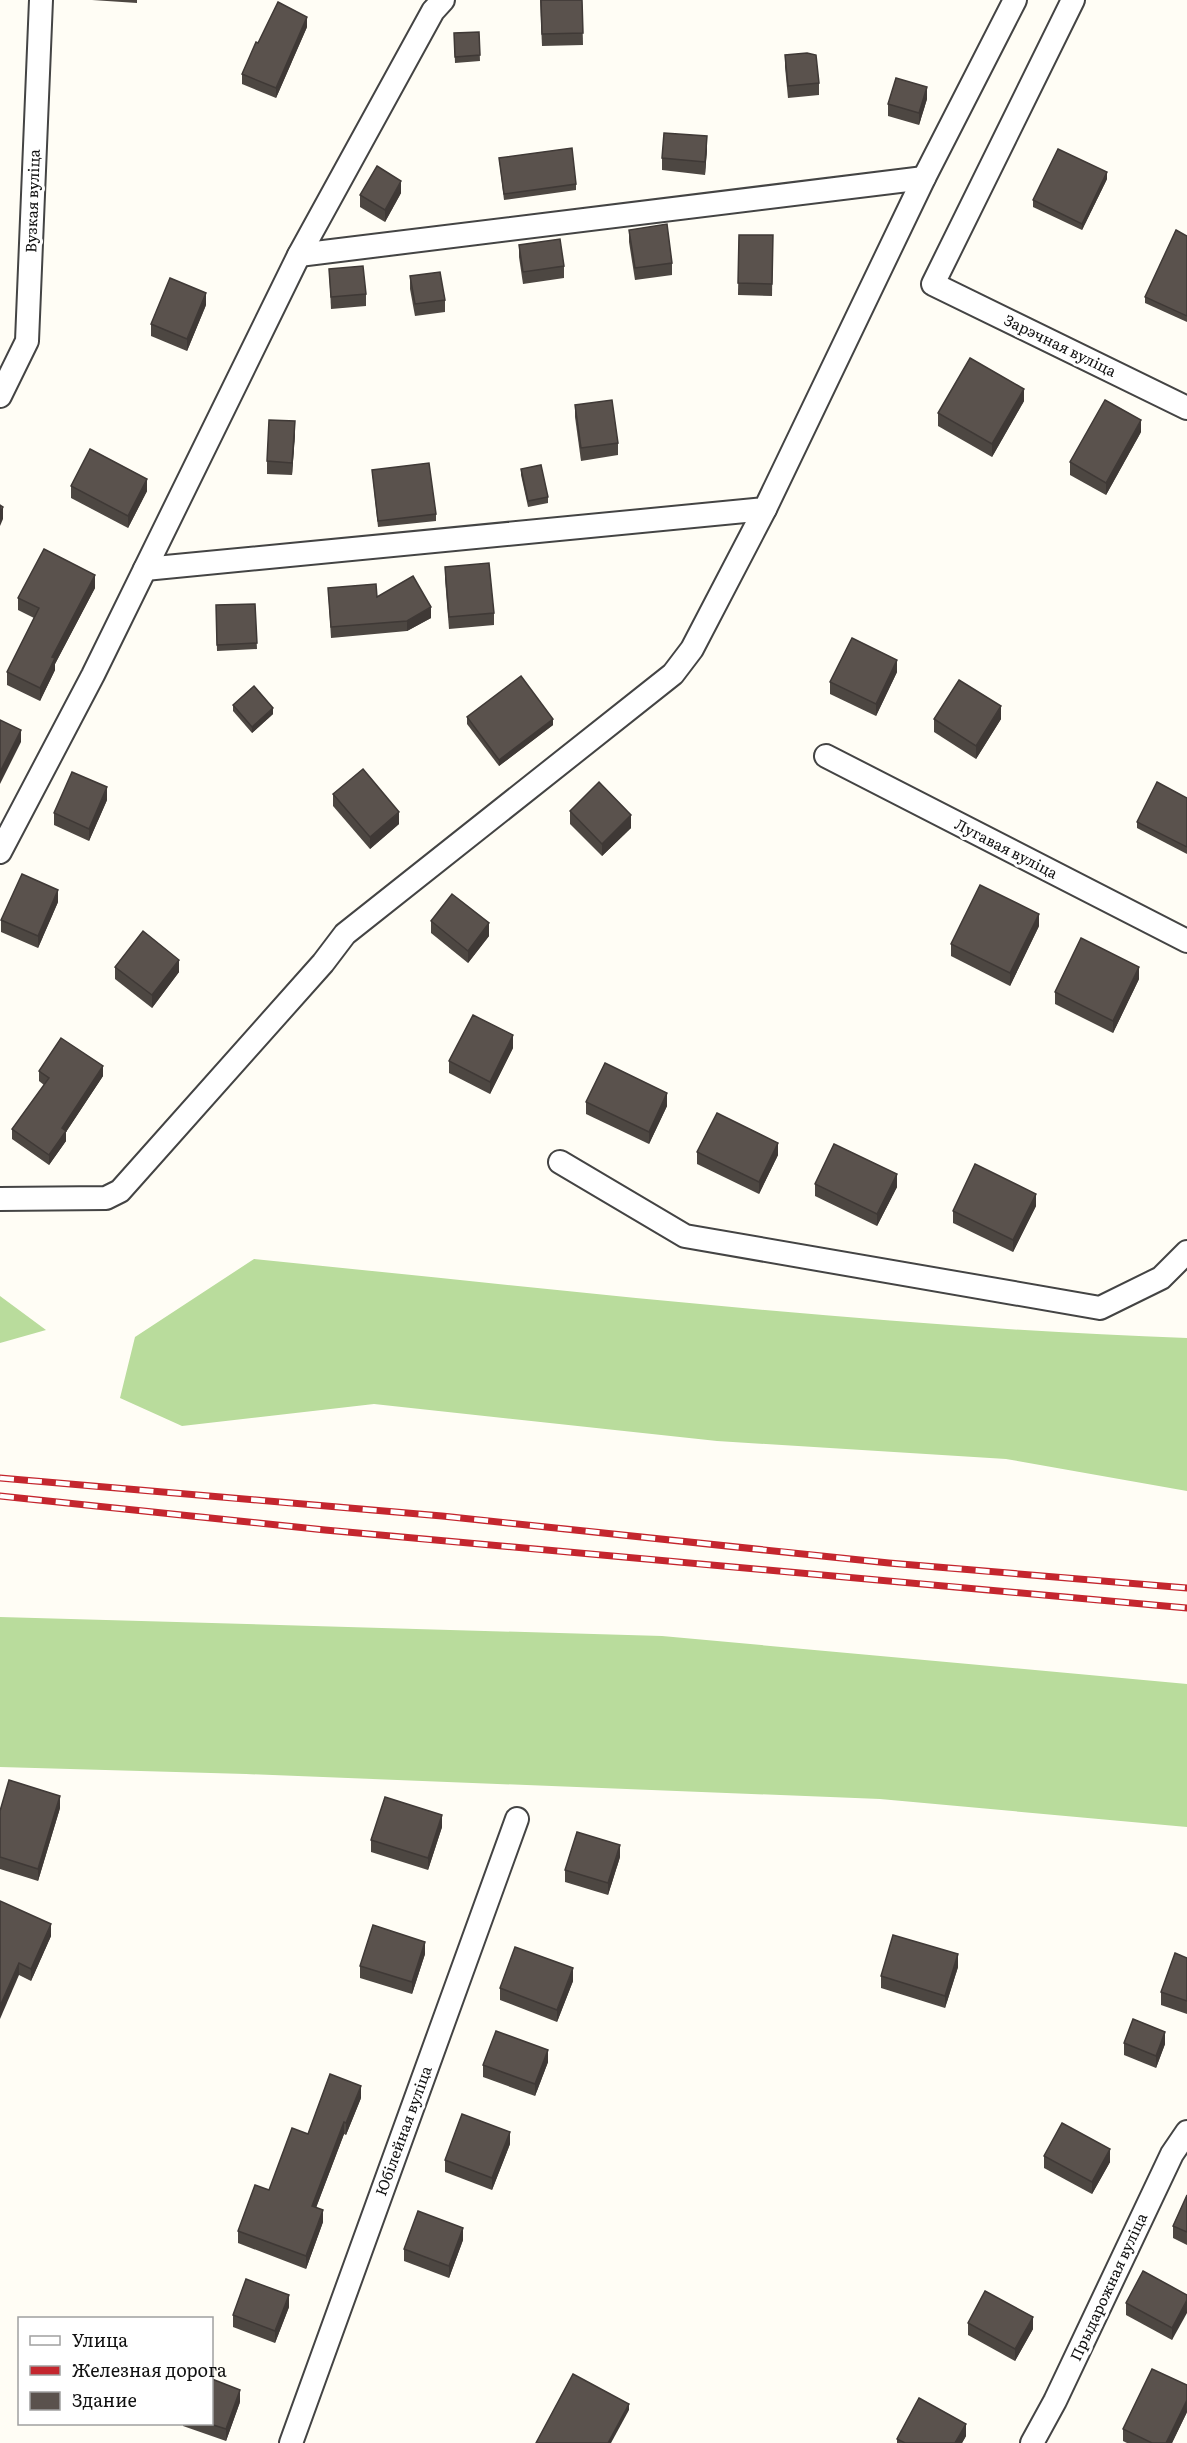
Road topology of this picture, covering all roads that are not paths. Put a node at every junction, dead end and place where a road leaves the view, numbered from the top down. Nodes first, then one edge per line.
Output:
1 (41, 0) edge
2 (443, 0) edge
3 (1015, 0) edge
4 (1073, 0) edge
5 (924, 178) junction
6 (299, 255) junction
7 (0, 396) edge
8 (1187, 408) edge
9 (765, 509) junction
10 (145, 569) junction
11 (825, 756) dead end
12 (0, 852) edge
13 (1187, 941) edge
14 (560, 1162) dead end
15 (0, 1199) edge
16 (1187, 1252) edge
17 (517, 1819) dead end
18 (1187, 2132) edge
19 (291, 2443) edge
20 (1032, 2443) edge

1 - 7 street, Вузкая вуліца
2 - 6 street
3 - 5 street
4 - 8 street, Зарэчная вуліца
5 - 6 street
5 - 9 street
6 - 10 street
9 - 10 street
9 - 15 street
10 - 12 street
11 - 13 street, Лугавая вуліца
14 - 16 street
17 - 19 street, Юбілейная вуліца
18 - 20 street, Прыдарожная вуліца

